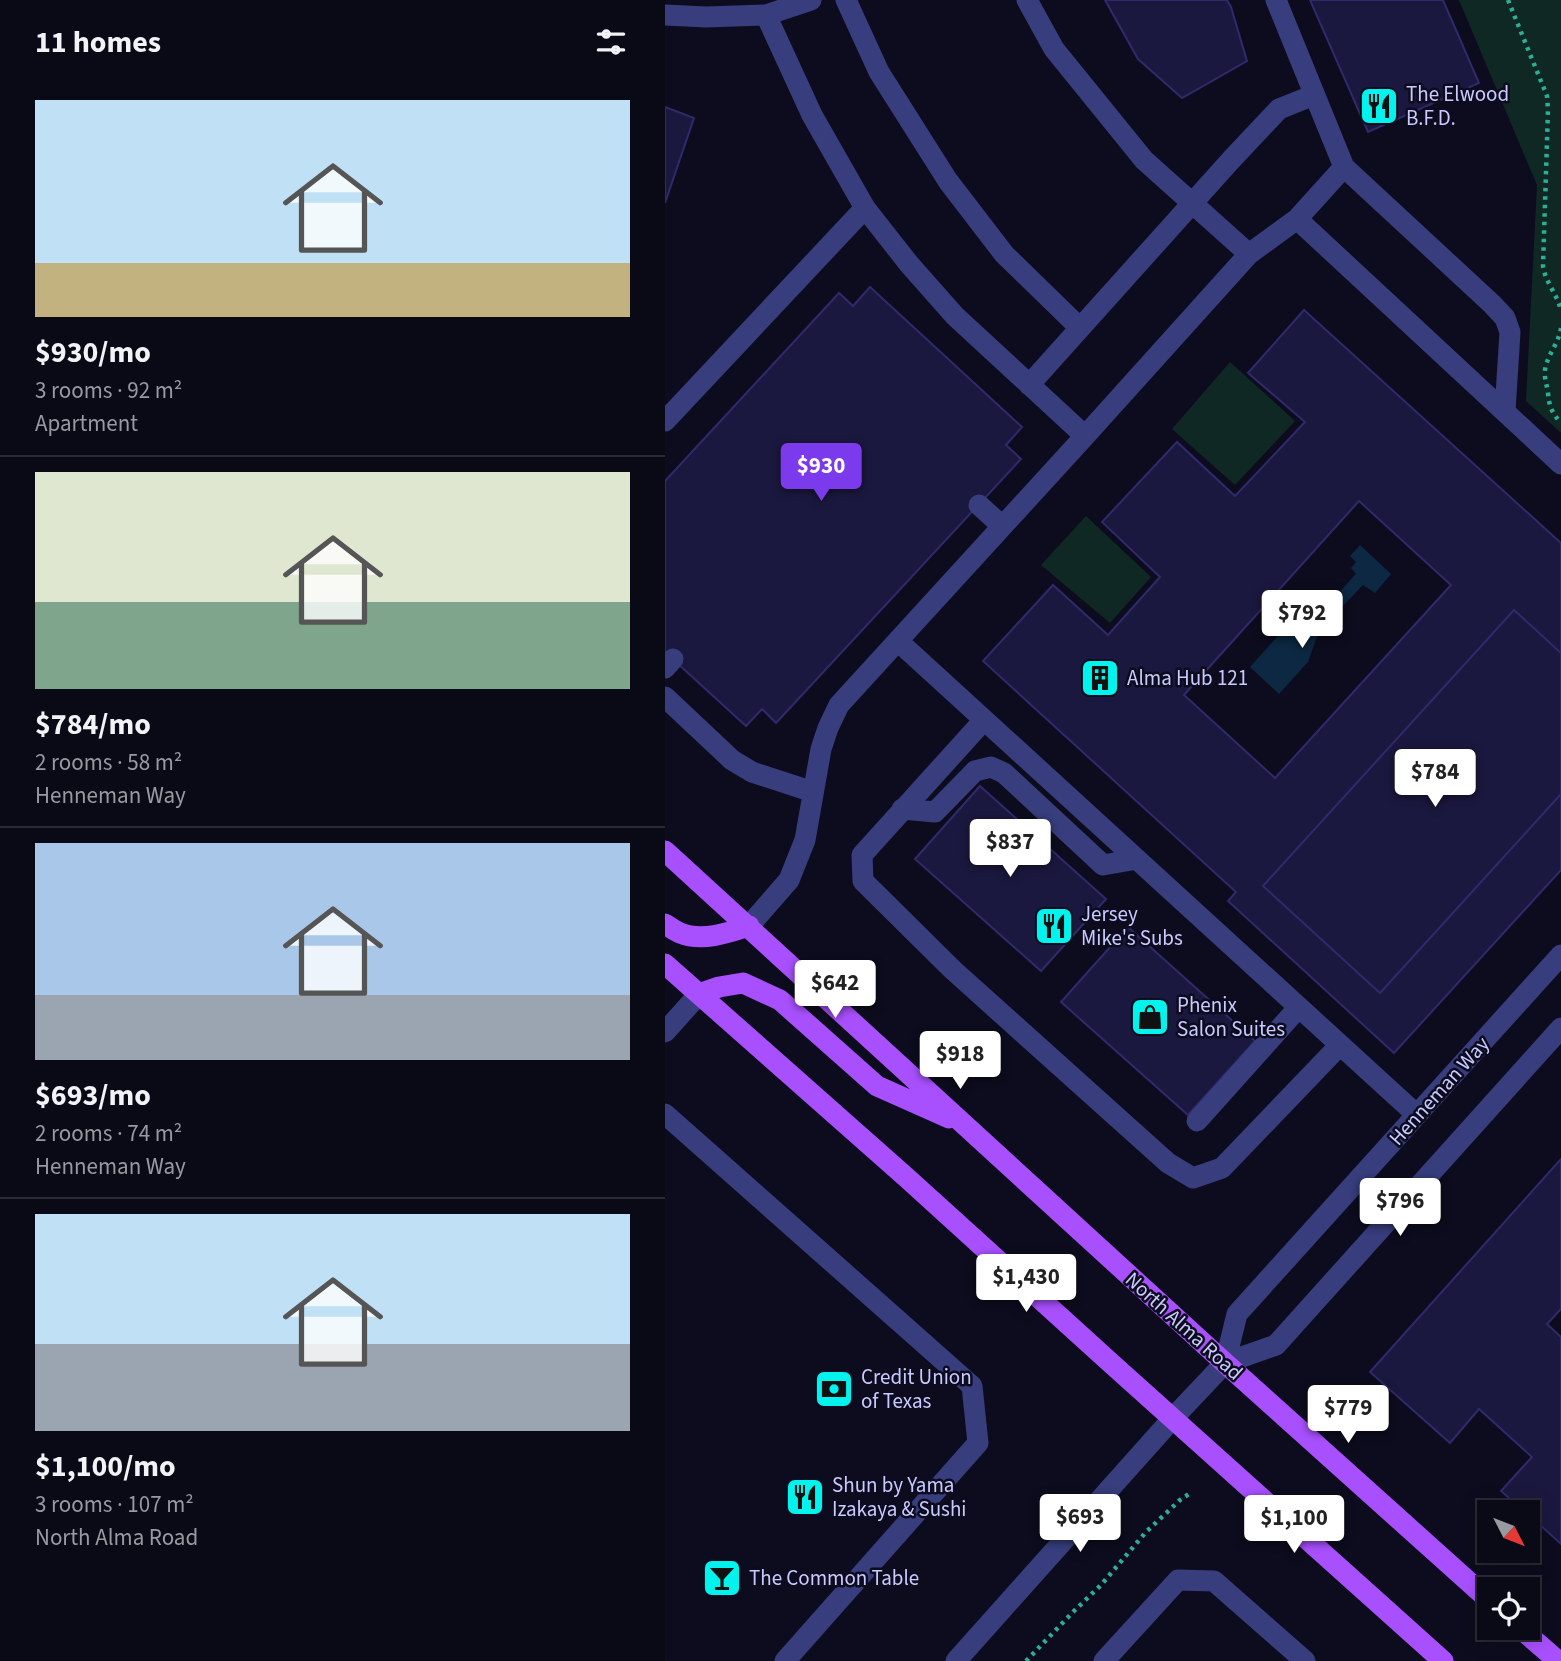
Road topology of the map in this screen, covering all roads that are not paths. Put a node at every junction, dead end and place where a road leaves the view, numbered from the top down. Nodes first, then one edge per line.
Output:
1 (811, 0) edge
2 (846, 0) edge
3 (1027, 0) edge
4 (1276, 0) edge
5 (665, 15) edge
6 (766, 15) junction
7 (1314, 95) junction
8 (1344, 167) junction
9 (1193, 202) junction
10 (865, 208) junction
11 (1297, 219) junction
12 (1249, 254) junction
13 (1080, 328) junction
14 (1029, 384) junction
15 (1505, 411) junction
16 (665, 421) edge
17 (1085, 436) junction
18 (1561, 464) edge
19 (978, 505) dead end
20 (1002, 526) junction
21 (899, 642) junction
22 (665, 697) edge
23 (984, 720) junction
24 (813, 792) junction
25 (902, 808) junction
26 (665, 851) edge
27 (1137, 859) junction
28 (665, 924) edge
29 (749, 926) junction
30 (1561, 955) edge
31 (665, 964) edge
32 (698, 994) junction
33 (1299, 1007) junction
34 (1561, 1028) edge
35 (665, 1032) edge
36 (1340, 1045) junction
37 (665, 1114) edge
38 (1417, 1115) junction
39 (1198, 1121) dead end
40 (965, 1124) junction
41 (1225, 1363) junction
42 (1173, 1418) junction
43 (1477, 1589) edge
44 (1534, 1640) edge
45 (785, 1661) edge
46 (956, 1661) edge
47 (1104, 1661) edge
48 (1305, 1661) edge
49 (1443, 1661) edge
50 (1558, 1661) edge

1 - 6 street
2 - 13 street
3 - 9 street
4 - 7 street
5 - 6 street
6 - 10 street
7 - 8 street
7 - 9 street
8 - 11 street
8 - 15 street
9 - 12 street
9 - 13 street
10 - 14 street
10 - 16 street
11 - 12 street
11 - 15 street
12 - 17 street
13 - 14 street
14 - 17 street
15 - 18 street
17 - 20 street
19 - 20 street
20 - 21 street
21 - 23 street
21 - 24 street
22 - 24 street
23 - 25 street
23 - 27 street
24 - 29 street
25 - 27 street
25 - 36 street
26 - 29 main road, North Alma Road
27 - 33 street
28 - 29 main road
29 - 40 main road, North Alma Road
30 - 38 street, Henneman Way
31 - 32 main road
32 - 35 street
32 - 40 main road
32 - 42 main road
33 - 36 street
33 - 39 street
34 - 41 street, Henneman Way
36 - 38 street
37 - 45 street
38 - 41 street, Henneman Way
40 - 41 main road, North Alma Road
41 - 42 street, Henneman Way
41 - 43 main road, North Alma Road
42 - 46 street, Henneman Way
42 - 49 main road
44 - 50 main road
47 - 48 street

